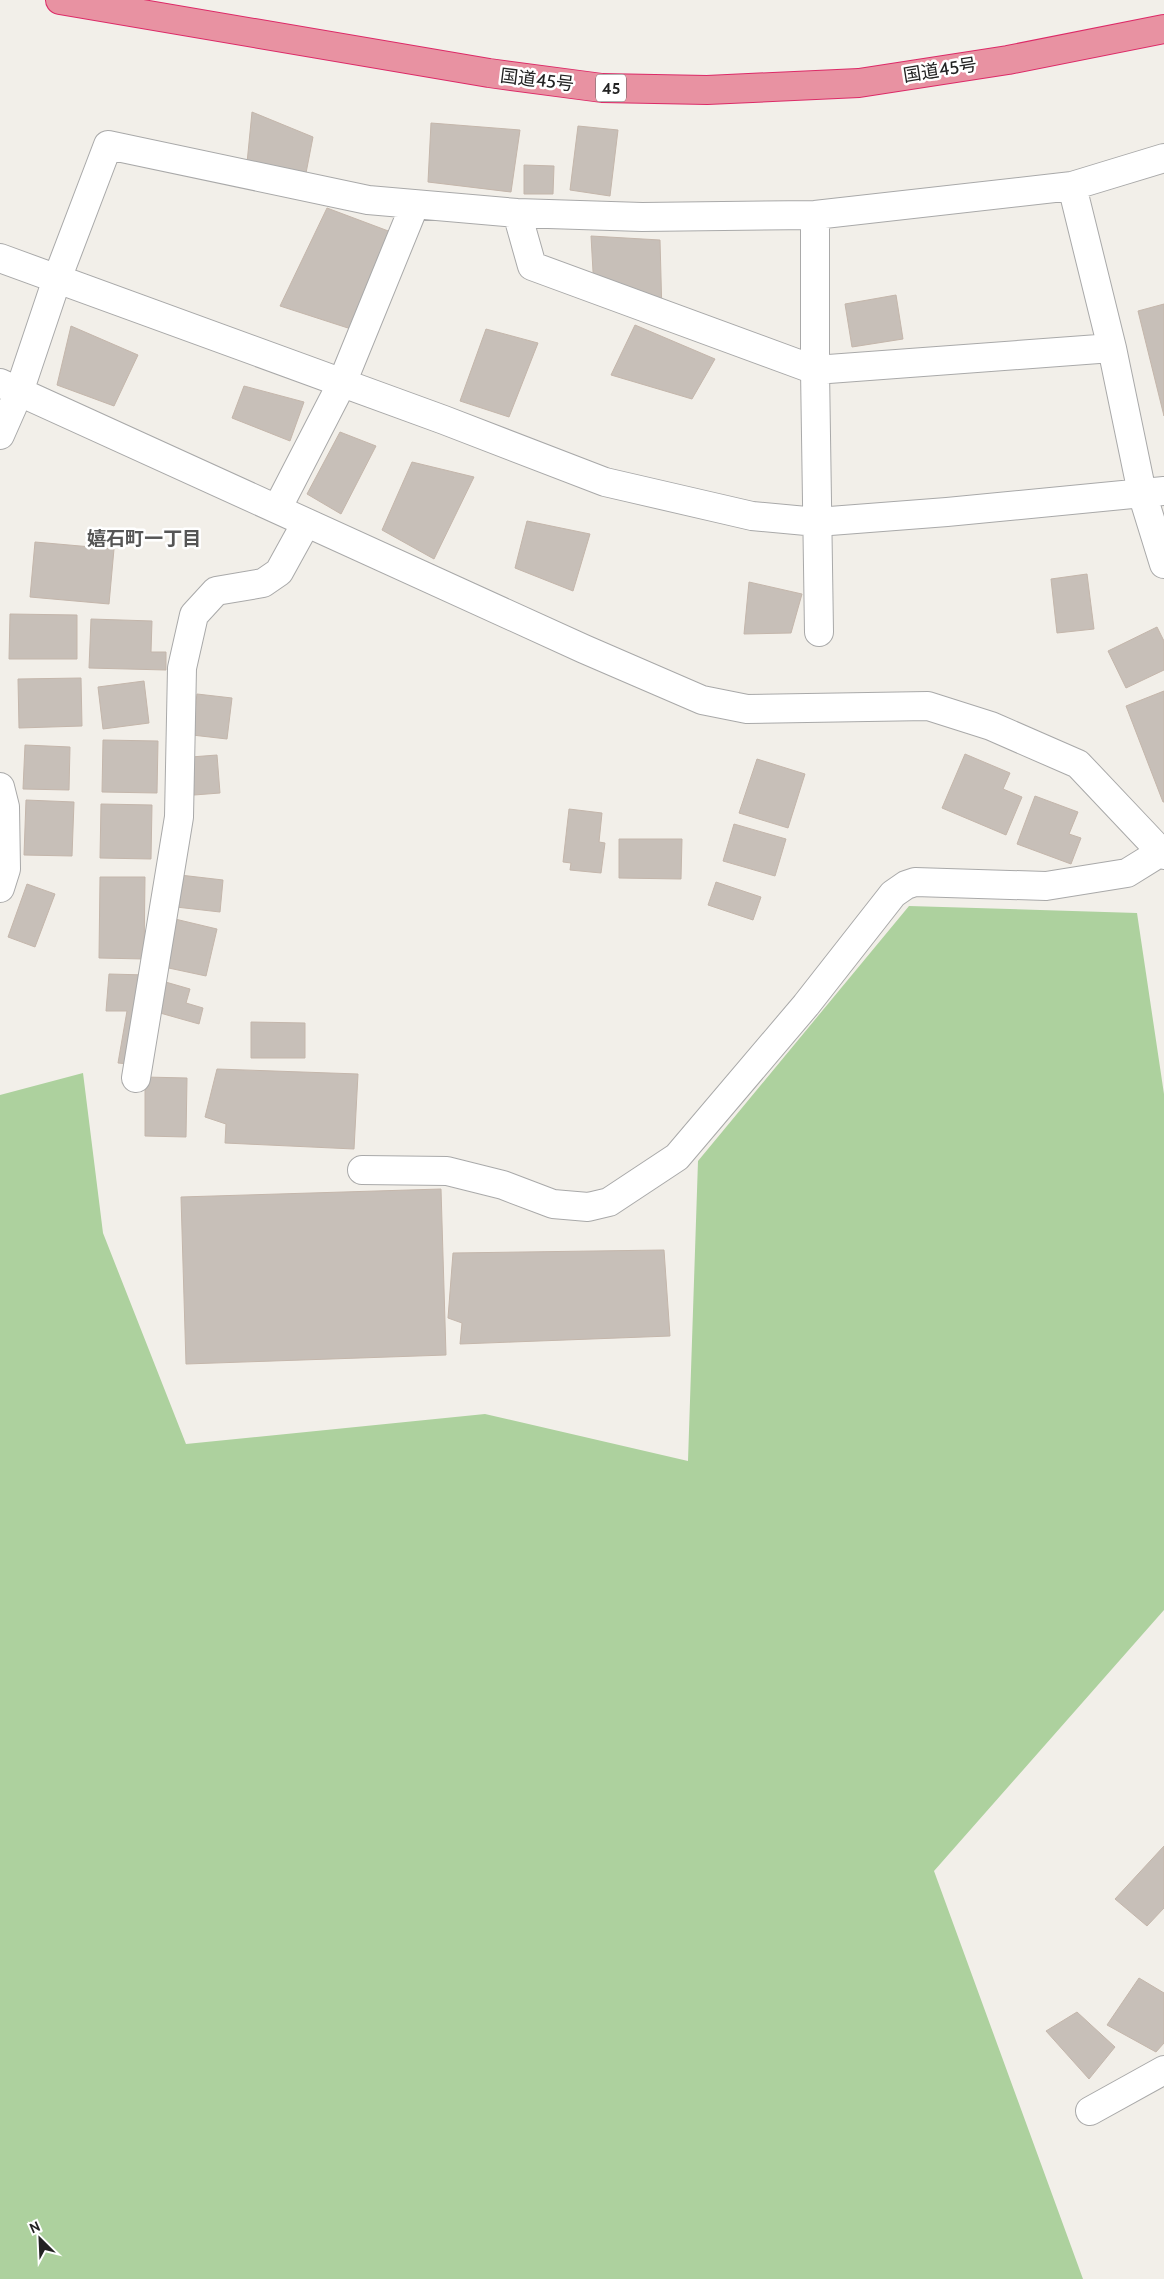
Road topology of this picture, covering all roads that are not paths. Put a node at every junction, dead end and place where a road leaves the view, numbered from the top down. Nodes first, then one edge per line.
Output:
1 (60, 0) edge
2 (1164, 29) edge
3 (1164, 158) edge
4 (1072, 186) junction
5 (415, 204) junction
6 (517, 212) junction
7 (815, 215) junction
8 (0, 258) edge
9 (57, 279) junction
10 (1112, 348) junction
11 (815, 370) junction
12 (342, 383) junction
13 (9, 388) edge
14 (0, 435) edge
15 (1153, 492) edge
16 (277, 509) junction
17 (817, 522) junction
18 (306, 523) junction
19 (1164, 564) edge
20 (819, 632) dead end
21 (0, 787) edge
22 (1162, 853) edge
23 (0, 888) edge
24 (136, 1078) dead end
25 (362, 1170) dead end
26 (1164, 2070) edge
27 (1090, 2111) dead end

1 - 2 highway, 国道45号 / 45
3 - 4 street
4 - 7 street
4 - 10 street
5 - 6 street
5 - 9 street
5 - 12 street
6 - 7 street
6 - 11 street
7 - 11 street
8 - 9 street
9 - 12 street
9 - 13 street
10 - 11 street
10 - 15 street
11 - 17 street
12 - 16 street
12 - 17 street
13 - 14 street
13 - 16 street
15 - 17 street
15 - 19 street
16 - 18 street
17 - 20 street
18 - 22 street
18 - 24 street
21 - 23 street
22 - 25 street
26 - 27 street

